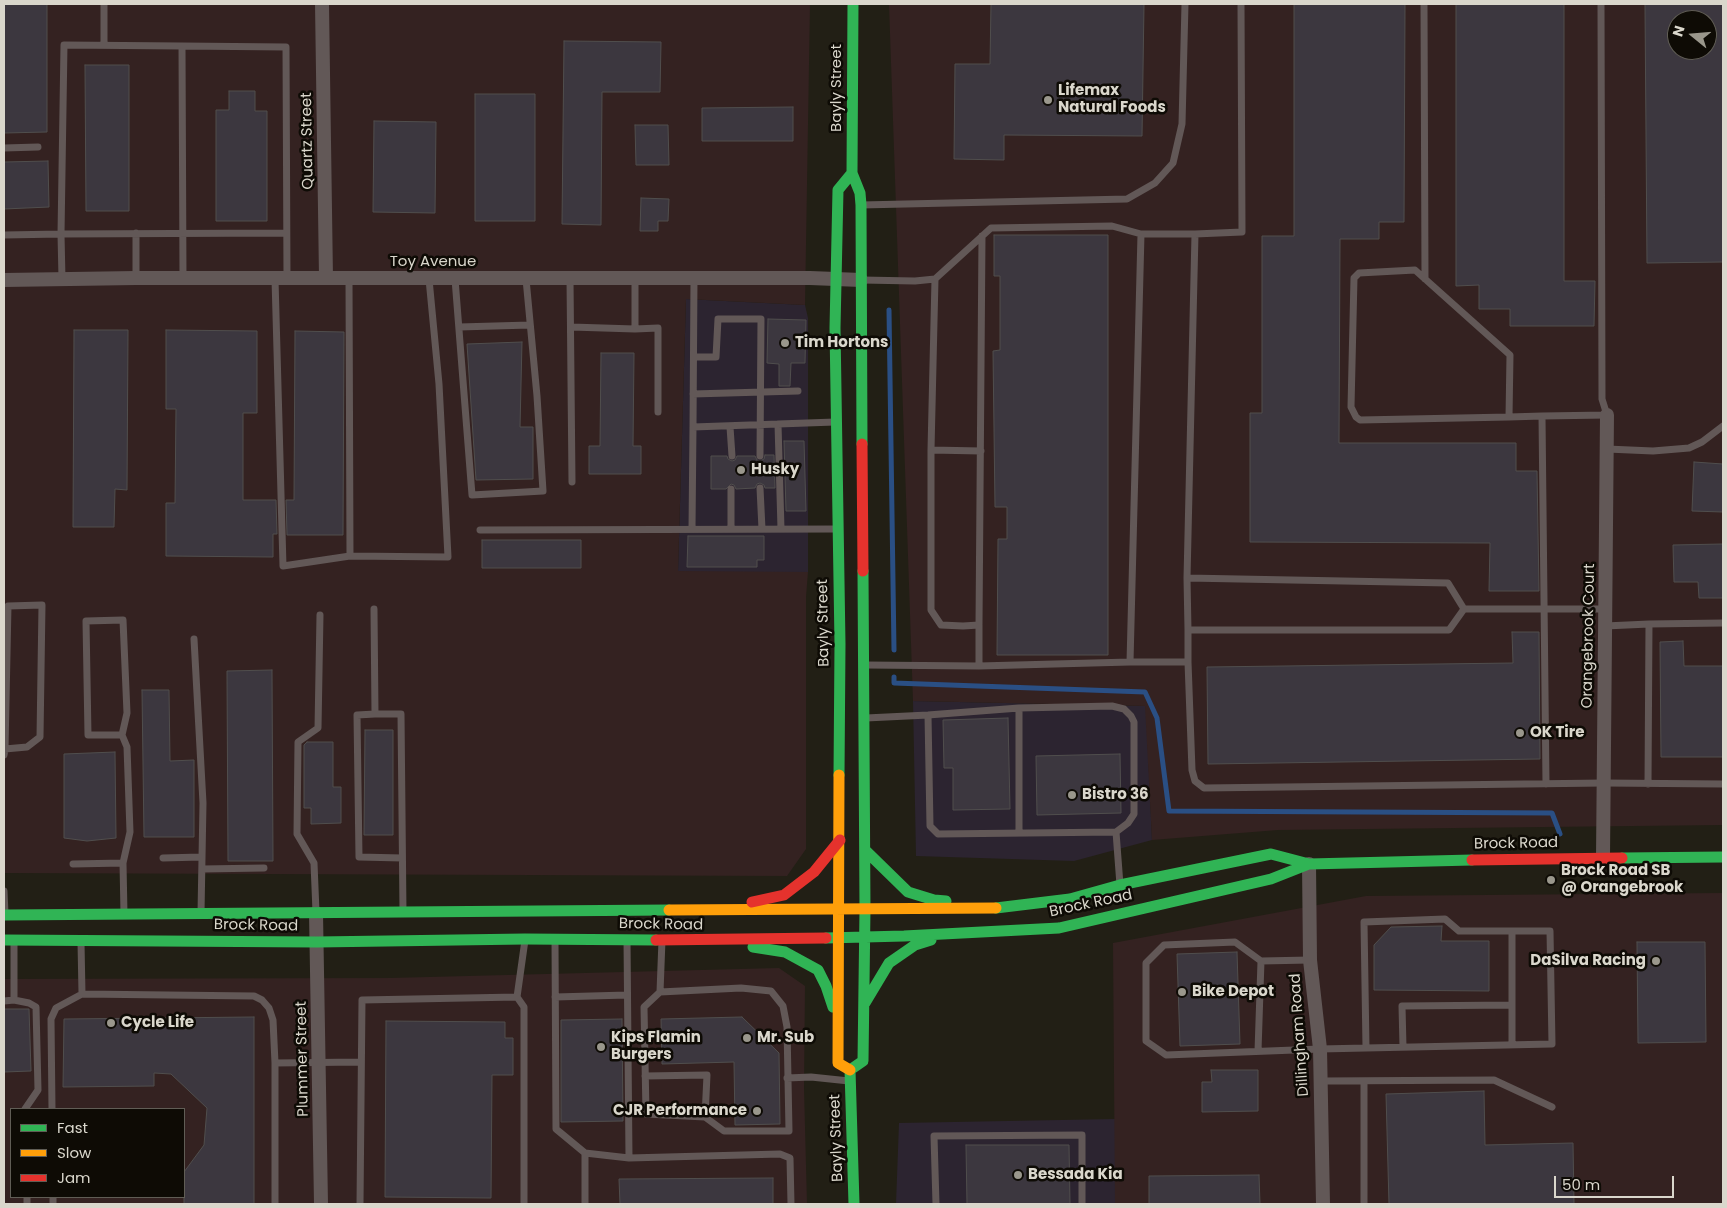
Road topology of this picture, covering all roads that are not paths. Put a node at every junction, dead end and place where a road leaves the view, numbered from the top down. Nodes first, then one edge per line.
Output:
1 (104, 4) edge
2 (322, 4) edge
3 (853, 4) edge
4 (1185, 4) edge
5 (1241, 4) edge
6 (1424, 4) edge
7 (1600, 4) edge
8 (104, 45) junction
9 (182, 46) junction
10 (38, 147) dead end
11 (4, 148) edge
12 (852, 173) junction
13 (861, 205) junction
14 (136, 233) junction
15 (182, 233) junction
16 (286, 233) junction
17 (4, 234) edge
18 (61, 234) junction
19 (1141, 234) junction
20 (1195, 234) junction
21 (982, 236) junction
22 (136, 278) junction
23 (183, 278) junction
24 (326, 278) junction
25 (349, 278) junction
26 (62, 279) junction
27 (281, 279) junction
28 (429, 279) junction
29 (455, 279) junction
30 (526, 279) junction
31 (570, 279) junction
32 (635, 279) junction
33 (694, 279) junction
34 (835, 279) junction
35 (935, 279) junction
36 (4, 280) edge
37 (861, 280) junction
38 (1425, 280) junction
39 (530, 325) junction
40 (459, 327) junction
41 (571, 327) junction
42 (635, 329) junction
43 (694, 357) junction
44 (798, 390) dead end
45 (760, 392) junction
46 (694, 394) junction
47 (658, 412) dead end
48 (1608, 415) junction
49 (1542, 416) junction
50 (1509, 417) junction
51 (836, 422) junction
52 (778, 424) junction
53 (759, 425) junction
54 (1723, 426) edge
55 (730, 427) junction
56 (693, 428) junction
57 (1607, 449) junction
58 (932, 450) junction
59 (981, 451) junction
60 (732, 456) dead end
61 (760, 456) dead end
62 (572, 482) dead end
63 (760, 488) dead end
64 (731, 489) dead end
65 (692, 529) junction
66 (731, 529) junction
67 (762, 529) junction
68 (781, 529) junction
69 (838, 529) junction
70 (480, 530) dead end
71 (350, 556) junction
72 (1187, 578) junction
73 (374, 609) dead end
74 (1464, 609) junction
75 (1545, 609) junction
76 (1606, 609) junction
77 (320, 615) dead end
78 (1723, 623) edge
79 (1649, 624) junction
80 (979, 625) junction
81 (1605, 626) junction
82 (1188, 630) junction
83 (194, 639) dead end
84 (1130, 662) junction
85 (1188, 662) junction
86 (864, 665) junction
87 (979, 666) junction
88 (1019, 708) junction
89 (376, 714) junction
90 (928, 716) junction
91 (864, 718) junction
92 (122, 735) junction
93 (5, 752) edge
94 (1604, 783) junction
95 (1546, 784) junction
96 (1648, 784) junction
97 (1723, 784) edge
98 (1019, 832) junction
99 (1116, 832) junction
100 (840, 840) junction
101 (865, 850) junction
102 (201, 857) junction
103 (1723, 857) edge
104 (163, 858) dead end
105 (402, 858) junction
106 (1603, 858) junction
107 (123, 863) junction
108 (73, 864) dead end
109 (1309, 864) junction
110 (264, 868) dead end
111 (202, 869) junction
112 (1120, 885) junction
113 (4, 891) edge
114 (999, 908) junction
115 (839, 909) junction
116 (865, 909) junction
117 (715, 911) junction
118 (403, 912) junction
119 (316, 913) junction
120 (124, 914) junction
121 (201, 914) junction
122 (4, 915) edge
123 (1512, 931) junction
124 (946, 935) junction
125 (838, 937) junction
126 (864, 937) junction
127 (525, 938) junction
128 (555, 939) junction
129 (9, 940) edge
130 (81, 940) junction
131 (627, 940) junction
132 (662, 940) junction
133 (709, 940) junction
134 (317, 942) junction
135 (1310, 960) junction
136 (1261, 961) junction
137 (660, 992) junction
138 (82, 994) junction
139 (627, 995) junction
140 (517, 996) junction
141 (555, 997) junction
142 (14, 1000) junction
143 (4, 1001) edge
144 (864, 1005) junction
145 (1512, 1005) junction
146 (837, 1019) junction
147 (1512, 1045) junction
148 (1403, 1047) junction
149 (1366, 1048) junction
150 (1320, 1049) junction
151 (1258, 1051) junction
152 (319, 1062) junction
153 (360, 1062) junction
154 (275, 1063) junction
155 (645, 1076) junction
156 (850, 1076) junction
157 (787, 1078) junction
158 (1320, 1081) junction
159 (1364, 1082) junction
160 (1552, 1107) dead end
161 (26, 1108) edge
162 (52, 1108) edge
163 (705, 1117) junction
164 (585, 1153) junction
165 (629, 1158) junction
166 (275, 1204) edge
167 (321, 1204) edge
168 (360, 1204) edge
169 (524, 1204) edge
170 (585, 1204) edge
171 (791, 1204) edge
172 (854, 1204) edge
173 (936, 1204) edge
174 (1082, 1204) edge
175 (1323, 1204) edge
176 (1364, 1204) edge

1 - 8 lane
2 - 24 street, Quartz Street
3 - 12 main road, Bayly Street
4 - 13 lane
5 - 20 lane
6 - 38 lane
7 - 48 lane
8 - 9 lane
8 - 18 lane
9 - 15 lane
9 - 16 lane
10 - 11 lane
12 - 13 main road, Bayly Street
12 - 34 main road, Bayly Street
13 - 37 main road, Bayly Street
14 - 15 lane
14 - 18 lane
14 - 22 lane
15 - 16 lane
15 - 23 lane
16 - 27 lane
17 - 18 lane
18 - 26 lane
19 - 20 lane
19 - 21 lane
19 - 84 lane
20 - 72 lane
21 - 35 lane
21 - 59 lane
22 - 23 street, Toy Avenue
22 - 26 street, Toy Avenue
23 - 27 street, Toy Avenue
24 - 25 street, Toy Avenue
24 - 27 street, Toy Avenue
25 - 28 street, Toy Avenue
25 - 71 lane
26 - 36 street, Toy Avenue
27 - 71 lane
28 - 29 street, Toy Avenue
28 - 71 lane
29 - 30 street, Toy Avenue
29 - 40 lane
30 - 31 street, Toy Avenue
30 - 39 lane
31 - 32 street, Toy Avenue
31 - 41 lane
32 - 33 street, Toy Avenue
32 - 42 lane
33 - 34 street, Toy Avenue
33 - 43 lane
34 - 37 street, Toy Avenue
34 - 51 main road, Bayly Street
35 - 37 lane
35 - 58 lane
37 - 86 main road, Bayly Street
38 - 50 lane
38 - 50 lane
39 - 40 lane
39 - 40 lane
41 - 42 lane
41 - 62 lane
42 - 47 lane
43 - 45 lane
43 - 46 lane
44 - 45 lane
45 - 46 lane
45 - 53 lane
46 - 56 lane
48 - 49 lane
48 - 57 street, Orangebrook Court
49 - 50 lane
49 - 75 lane
51 - 52 lane
51 - 69 main road, Bayly Street
52 - 53 lane
52 - 68 lane
53 - 55 lane
53 - 61 lane
54 - 57 lane
55 - 56 lane
55 - 60 lane
56 - 65 lane
57 - 76 street, Orangebrook Court
58 - 59 lane
58 - 80 lane
59 - 80 lane
63 - 67 lane
64 - 66 lane
65 - 66 lane
65 - 70 lane
66 - 67 lane
67 - 68 lane
68 - 69 lane
69 - 100 main road, Bayly Street
72 - 74 lane
72 - 82 lane
73 - 89 lane
74 - 75 lane
74 - 82 lane
75 - 76 lane
75 - 95 lane
76 - 81 street, Orangebrook Court
77 - 119 lane
78 - 79 lane
79 - 81 lane
79 - 96 lane
80 - 87 lane
81 - 94 street, Orangebrook Court
82 - 85 lane
83 - 102 lane
84 - 85 lane
84 - 87 lane
85 - 95 lane
86 - 87 lane
86 - 91 main road, Bayly Street
88 - 90 lane
88 - 98 lane
88 - 99 lane
89 - 105 lane
89 - 105 lane
90 - 91 lane
90 - 98 lane
91 - 101 main road, Bayly Street
92 - 92 lane
92 - 107 lane
93 - 93 lane
94 - 95 lane
94 - 96 lane
94 - 106 street, Orangebrook Court
96 - 97 lane
98 - 99 lane
99 - 112 lane
100 - 115 main road, Bayly Street
100 - 117 main road
101 - 114 main road
101 - 116 main road, Bayly Street
102 - 104 lane
102 - 111 lane
103 - 106 main road, Brock Road
105 - 118 lane
106 - 109 main road, Brock Road
107 - 108 lane
107 - 120 lane
109 - 112 main road, Brock Road
109 - 124 main road, Brock Road
109 - 135 street, Dillingham Road
110 - 111 lane
111 - 121 lane
112 - 114 main road, Brock Road
113 - 122 lane
114 - 116 main road, Brock Road
115 - 116 main road, Brock Road
115 - 117 main road, Brock Road
115 - 125 main road, Bayly Street
116 - 126 main road, Bayly Street
117 - 118 main road, Brock Road
118 - 119 main road, Brock Road
119 - 121 main road, Brock Road
119 - 134 street, Plummer Street
120 - 121 main road, Brock Road
120 - 122 main road, Brock Road
123 - 145 lane
123 - 147 lane
123 - 149 lane
124 - 126 main road, Brock Road
124 - 144 main road
125 - 126 main road, Brock Road
125 - 133 main road, Brock Road
125 - 146 main road, Bayly Street
126 - 144 main road, Bayly Street
127 - 128 main road, Brock Road
127 - 134 main road, Brock Road
127 - 140 lane
128 - 131 main road, Brock Road
128 - 141 lane
129 - 130 main road, Brock Road
129 - 142 lane
130 - 134 main road, Brock Road
130 - 138 lane
131 - 132 main road, Brock Road
131 - 139 lane
132 - 133 main road, Brock Road
132 - 137 lane
133 - 146 main road
134 - 152 street, Plummer Street
135 - 136 lane
135 - 150 street, Dillingham Road
136 - 151 lane
136 - 151 lane
137 - 155 lane
137 - 157 lane
138 - 154 lane
138 - 162 lane
139 - 141 lane
139 - 165 lane
140 - 153 lane
140 - 169 lane
141 - 164 lane
142 - 143 lane
142 - 161 lane
144 - 156 main road, Bayly Street
145 - 147 lane
145 - 148 lane
146 - 156 main road, Bayly Street
147 - 148 lane
148 - 149 lane
149 - 150 lane
150 - 151 lane
150 - 158 street, Dillingham Road
152 - 153 lane
152 - 154 lane
152 - 167 street, Plummer Street
153 - 168 lane
154 - 166 lane
155 - 163 lane
155 - 163 lane
156 - 157 lane
156 - 172 main road, Bayly Street
157 - 163 lane
158 - 159 lane
158 - 175 street, Dillingham Road
159 - 160 lane
159 - 176 lane
164 - 165 lane
164 - 170 lane
165 - 171 lane
173 - 174 lane

